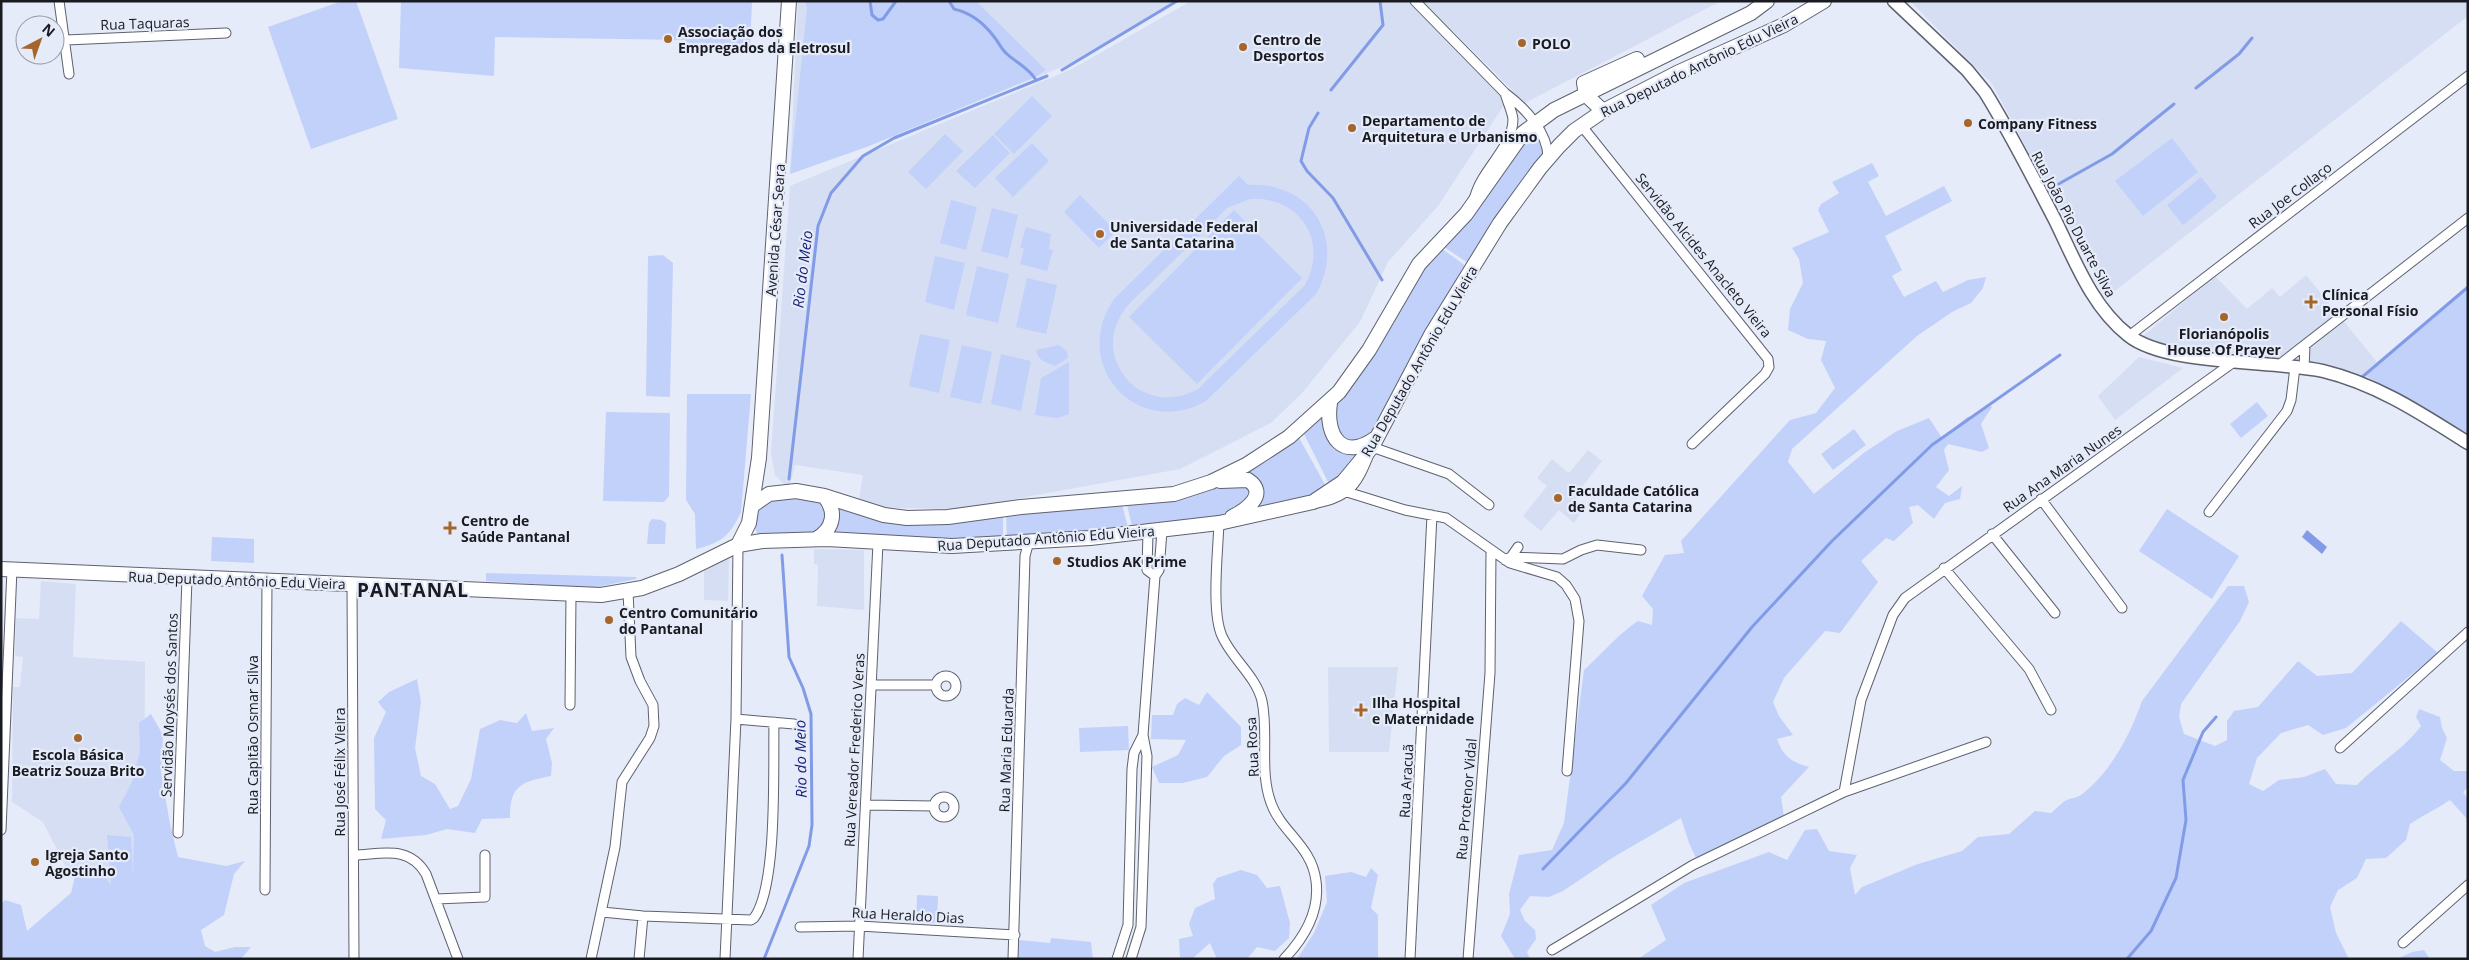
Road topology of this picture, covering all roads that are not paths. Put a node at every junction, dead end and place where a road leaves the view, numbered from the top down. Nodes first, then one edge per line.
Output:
1 (59, 1) edge
2 (789, 1) edge
3 (1415, 1) edge
4 (1754, 1) edge
5 (1767, 1) edge
6 (1824, 1) edge
7 (1898, 3) edge
8 (226, 33) dead end
9 (66, 40) junction
10 (69, 74) dead end
11 (2468, 76) edge
12 (1505, 93) junction
13 (1586, 95) junction
14 (1603, 112) junction
15 (1530, 118) junction
16 (1581, 126) junction
17 (1523, 133) junction
18 (1548, 158) junction
19 (1473, 205) junction
20 (2468, 218) edge
21 (2129, 336) junction
22 (2305, 345) junction
23 (2235, 361) junction
24 (2279, 365) junction
25 (2299, 368) junction
26 (1330, 403) junction
27 (1375, 441) junction
28 (2468, 443) edge
29 (1692, 444) dead end
30 (758, 458) junction
31 (1211, 482) junction
32 (776, 492) junction
33 (1347, 492) junction
34 (824, 496) junction
35 (2041, 499) junction
36 (1489, 504) dead end
37 (753, 505) junction
38 (1304, 505) junction
39 (2209, 512) dead end
40 (1432, 515) junction
41 (1222, 522) junction
42 (749, 523) junction
43 (1155, 531) junction
44 (1992, 534) junction
45 (816, 539) junction
46 (762, 541) junction
47 (1029, 542) junction
48 (878, 543) junction
49 (738, 545) junction
50 (1518, 547) dead end
51 (1641, 550) dead end
52 (1491, 551) junction
53 (1508, 558) junction
54 (1944, 568) junction
55 (6, 569) edge
56 (1155, 576) junction
57 (187, 578) junction
58 (267, 581) junction
59 (352, 585) junction
60 (628, 591) junction
61 (571, 595) junction
62 (2122, 608) dead end
63 (2055, 613) dead end
64 (2468, 632) edge
65 (871, 685) junction
66 (936, 685) dead end
67 (570, 705) dead end
68 (2051, 710) dead end
69 (736, 718) junction
70 (774, 722) junction
71 (794, 724) dead end
72 (1143, 735) junction
73 (1986, 742) dead end
74 (2340, 748) dead end
75 (1567, 772) dead end
76 (1844, 792) junction
77 (866, 805) junction
78 (934, 806) dead end
79 (1, 830) edge
80 (178, 833) dead end
81 (1130, 852) junction
82 (1143, 852) junction
83 (354, 855) junction
84 (484, 856) dead end
85 (2468, 885) edge
86 (265, 890) dead end
87 (436, 899) junction
88 (602, 912) junction
89 (643, 916) junction
90 (727, 920) junction
91 (1128, 925) junction
92 (859, 926) junction
93 (800, 927) dead end
94 (1141, 927) junction
95 (1015, 935) junction
96 (2403, 943) dead end
97 (1552, 950) dead end
98 (354, 959) edge
99 (458, 959) edge
100 (591, 959) edge
101 (639, 959) edge
102 (725, 959) edge
103 (858, 959) edge
104 (1014, 959) edge
105 (1117, 959) edge
106 (1131, 959) edge
107 (1284, 959) edge
108 (1410, 959) edge
109 (1468, 959) edge

1 - 9 street
2 - 30 main road, Avenida César Seara
3 - 12 street
4 - 13 main road
5 - 13 main road
6 - 14 main road, Rua Deputado Antônio Edu Vieira
7 - 21 main road, Rua João Pio Duarte Silva
8 - 9 street, Rua Taquaras
9 - 10 street
11 - 21 street, Rua Joe Collaço
12 - 15 street
12 - 17 street
12 - 19 street
13 - 14 main road
13 - 15 main road
14 - 16 main road, Rua Deputado Antônio Edu Vieira
15 - 17 main road
15 - 18 street
16 - 18 main road, Rua Deputado Antônio Edu Vieira
16 - 29 street, Servidão Alcides Anacleto Vieira
17 - 19 main road
18 - 27 main road, Rua Deputado Antônio Edu Vieira
19 - 26 main road
20 - 22 street
21 - 23 main road, Rua João Pio Duarte Silva
22 - 24 street
22 - 25 street
23 - 24 main road, Rua João Pio Duarte Silva
23 - 35 street, Rua Ana Maria Nunes
24 - 25 main road, Rua João Pio Duarte Silva
25 - 28 main road, Rua João Pio Duarte Silva
25 - 39 street
26 - 27 main road
26 - 31 main road
27 - 33 street
27 - 36 street
27 - 38 main road, Rua Deputado Antônio Edu Vieira
30 - 32 main road, Avenida César Seara
30 - 37 main road, Avenida César Seara
31 - 34 main road
31 - 41 main road
32 - 34 main road
32 - 37 main road
33 - 38 street
33 - 40 street
34 - 45 main road
35 - 44 street, Rua Ana Maria Nunes
35 - 62 street
37 - 42 main road, Avenida César Seara
38 - 41 main road, Rua Deputado Antônio Edu Vieira
40 - 52 street
40 - 108 street, Rua Aracuã
41 - 43 main road, Rua Deputado Antônio Edu Vieira
41 - 107 street, Rua Rosa
42 - 46 main road
42 - 49 main road, Avenida César Seara
43 - 47 main road, Rua Deputado Antônio Edu Vieira
43 - 56 street
43 - 56 street
44 - 54 street, Rua Ana Maria Nunes
44 - 63 street
45 - 46 main road
45 - 48 main road, Rua Deputado Antônio Edu Vieira
46 - 49 main road, Rua Deputado Antônio Edu Vieira
47 - 48 main road, Rua Deputado Antônio Edu Vieira
47 - 95 street, Rua Maria Eduarda
48 - 65 street, Rua Vereador Frederico Veras
49 - 60 main road, Rua Deputado Antônio Edu Vieira
49 - 69 street
50 - 53 street
51 - 53 street
52 - 53 street
52 - 109 street, Rua Protenor Vidal
53 - 75 street
54 - 68 street
54 - 76 street, Rua Ana Maria Nunes
55 - 57 main road, Rua Deputado Antônio Edu Vieira
55 - 79 street
56 - 72 street
57 - 58 main road, Rua Deputado Antônio Edu Vieira
57 - 80 street, Servidão Moysés dos Santos
58 - 59 main road, Rua Deputado Antônio Edu Vieira
58 - 86 street, Rua Capitão Osmar Silva
59 - 61 main road, Rua Deputado Antônio Edu Vieira
59 - 83 street, Rua José Félix Vieira
60 - 61 main road, Rua Deputado Antônio Edu Vieira
60 - 88 street
61 - 67 street
64 - 74 street
65 - 66 street
65 - 77 street, Rua Vereador Frederico Veras
69 - 70 street
69 - 90 street
70 - 71 street
70 - 90 street
72 - 81 street
72 - 82 street
73 - 76 street
76 - 97 street
77 - 78 street
77 - 92 street, Rua Vereador Frederico Veras
81 - 82 street
81 - 91 street
82 - 94 street
83 - 87 street
83 - 98 street, Rua José Félix Vieira
84 - 87 street
85 - 96 street
87 - 99 street
88 - 89 street
88 - 100 street
89 - 90 street
89 - 101 street
90 - 102 street
91 - 94 street
91 - 105 street
92 - 93 street, Rua Heraldo Dias
92 - 95 street, Rua Heraldo Dias
92 - 103 street, Rua Vereador Frederico Veras
94 - 106 street
95 - 104 street, Rua Maria Eduarda

